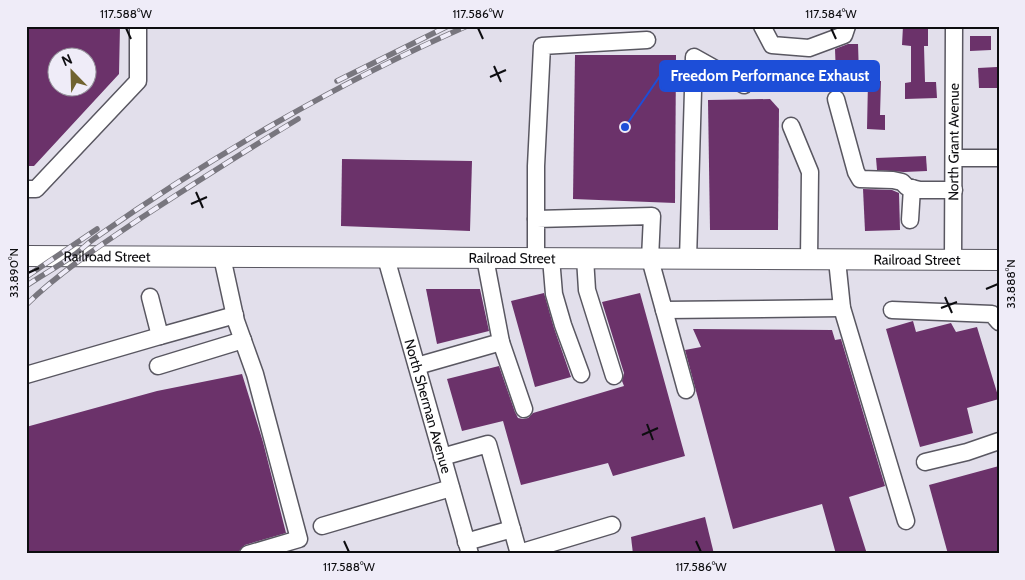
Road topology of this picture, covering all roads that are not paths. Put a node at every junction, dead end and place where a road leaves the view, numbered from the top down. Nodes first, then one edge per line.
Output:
1 (138, 26) edge
2 (762, 26) edge
3 (847, 26) edge
4 (954, 26) edge
5 (647, 40) dead end
6 (744, 86) dead end
7 (836, 99) dead end
8 (791, 126) dead end
9 (954, 158) junction
10 (999, 158) edge
11 (912, 188) junction
12 (26, 189) edge
13 (954, 190) junction
14 (536, 219) junction
15 (910, 220) dead end
16 (26, 256) edge
17 (222, 256) junction
18 (386, 258) junction
19 (485, 258) junction
20 (543, 258) junction
21 (585, 258) junction
22 (650, 259) junction
23 (688, 259) junction
24 (809, 260) junction
25 (837, 260) junction
26 (954, 260) junction
27 (999, 260) edge
28 (150, 297) dead end
29 (842, 308) junction
30 (664, 310) junction
31 (892, 310) dead end
32 (234, 315) junction
33 (998, 318) edge
34 (160, 336) junction
35 (243, 340) junction
36 (501, 342) junction
37 (158, 366) dead end
38 (416, 366) junction
39 (580, 374) dead end
40 (26, 375) edge
41 (614, 376) dead end
42 (686, 390) dead end
43 (524, 409) dead end
44 (999, 441) edge
45 (442, 457) junction
46 (925, 462) dead end
47 (451, 488) junction
48 (906, 521) dead end
49 (612, 525) dead end
50 (322, 526) dead end
51 (512, 529) junction
52 (468, 548) edge
53 (519, 553) edge
54 (248, 554) edge

1 - 12 street
2 - 3 street
4 - 9 street, North Grant Avenue
5 - 14 street
6 - 23 street
7 - 11 street
8 - 24 street
9 - 10 street
9 - 13 street, North Grant Avenue
11 - 13 street
11 - 15 street
13 - 26 street, North Grant Avenue
14 - 20 street
14 - 22 street
16 - 17 main road, Railroad Street
17 - 18 main road, Railroad Street
17 - 32 street
18 - 19 main road, Railroad Street
18 - 38 street, North Sherman Avenue
19 - 20 main road, Railroad Street
19 - 36 street
20 - 21 main road, Railroad Street
20 - 39 street
21 - 22 main road, Railroad Street
21 - 41 street
22 - 23 main road, Railroad Street
22 - 30 street
23 - 24 main road, Railroad Street
24 - 25 main road, Railroad Street
25 - 26 main road, Railroad Street
25 - 29 street
26 - 27 main road, Railroad Street
28 - 34 street
29 - 30 street
29 - 48 street
30 - 42 street
31 - 33 street
32 - 34 street
32 - 35 street
34 - 40 street
35 - 37 street
35 - 54 street
36 - 38 street
36 - 43 street
38 - 45 street, North Sherman Avenue
44 - 46 street
45 - 47 street, North Sherman Avenue
45 - 51 street
47 - 50 street
47 - 52 street, North Sherman Avenue
49 - 53 street
51 - 52 street
51 - 53 street

